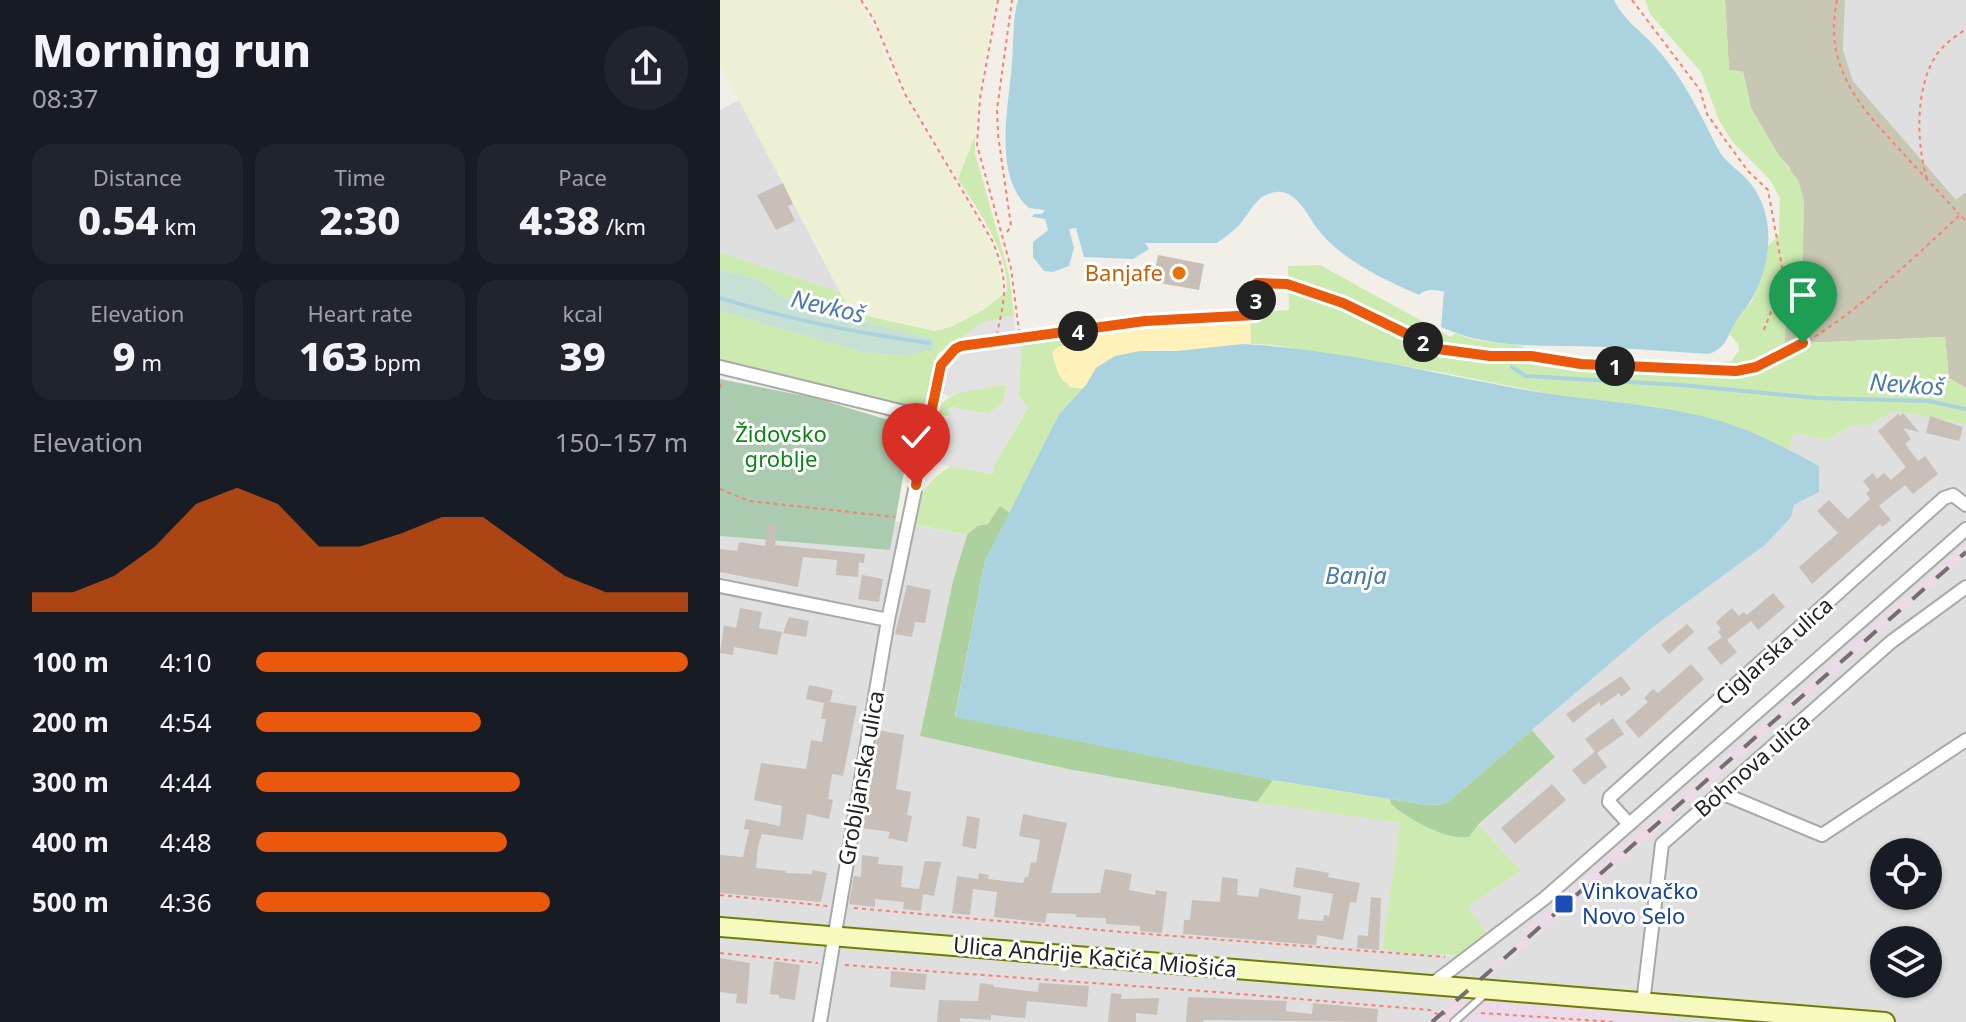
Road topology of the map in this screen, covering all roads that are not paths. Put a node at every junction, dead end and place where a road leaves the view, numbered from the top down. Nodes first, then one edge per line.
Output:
1 (1019, 340) road end
2 (941, 365) joint
3 (720, 367) edge
4 (929, 418) junction
5 (1966, 505) edge
6 (1966, 529) edge
7 (720, 586) edge
8 (1966, 587) edge
9 (888, 620) junction
10 (1966, 740) edge
11 (1719, 792) junction
12 (1629, 824) junction
13 (720, 927) edge
14 (833, 936) junction
15 (1431, 985) junction
16 (1489, 991) junction
17 (1643, 1003) junction
18 (820, 1022) edge
19 (1454, 1022) edge
20 (1885, 1022) edge

1 - 2 lane
2 - 4 street, Grobljanska ulica
3 - 4 street
4 - 9 street, Grobljanska ulica
5 - 12 street, Ciglarska ulica
6 - 12 street, Ciglarska ulica
7 - 9 street
8 - 11 street, Bohnova ulica
9 - 14 street, Grobljanska ulica
10 - 11 street
11 - 17 street, Bohnova ulica
12 - 15 street, Ciglarska ulica
13 - 14 main road, Ulica Andrije Kačića Miošića
14 - 15 main road, Ulica Andrije Kačića Miošića
14 - 18 street, Grobljanska ulica
15 - 16 main road, Ulica Andrije Kačića Miošića
16 - 17 main road, Ulica Andrije Kačića Miošića
16 - 19 lane
17 - 20 main road, Ulica Andrije Kačića Miošića

